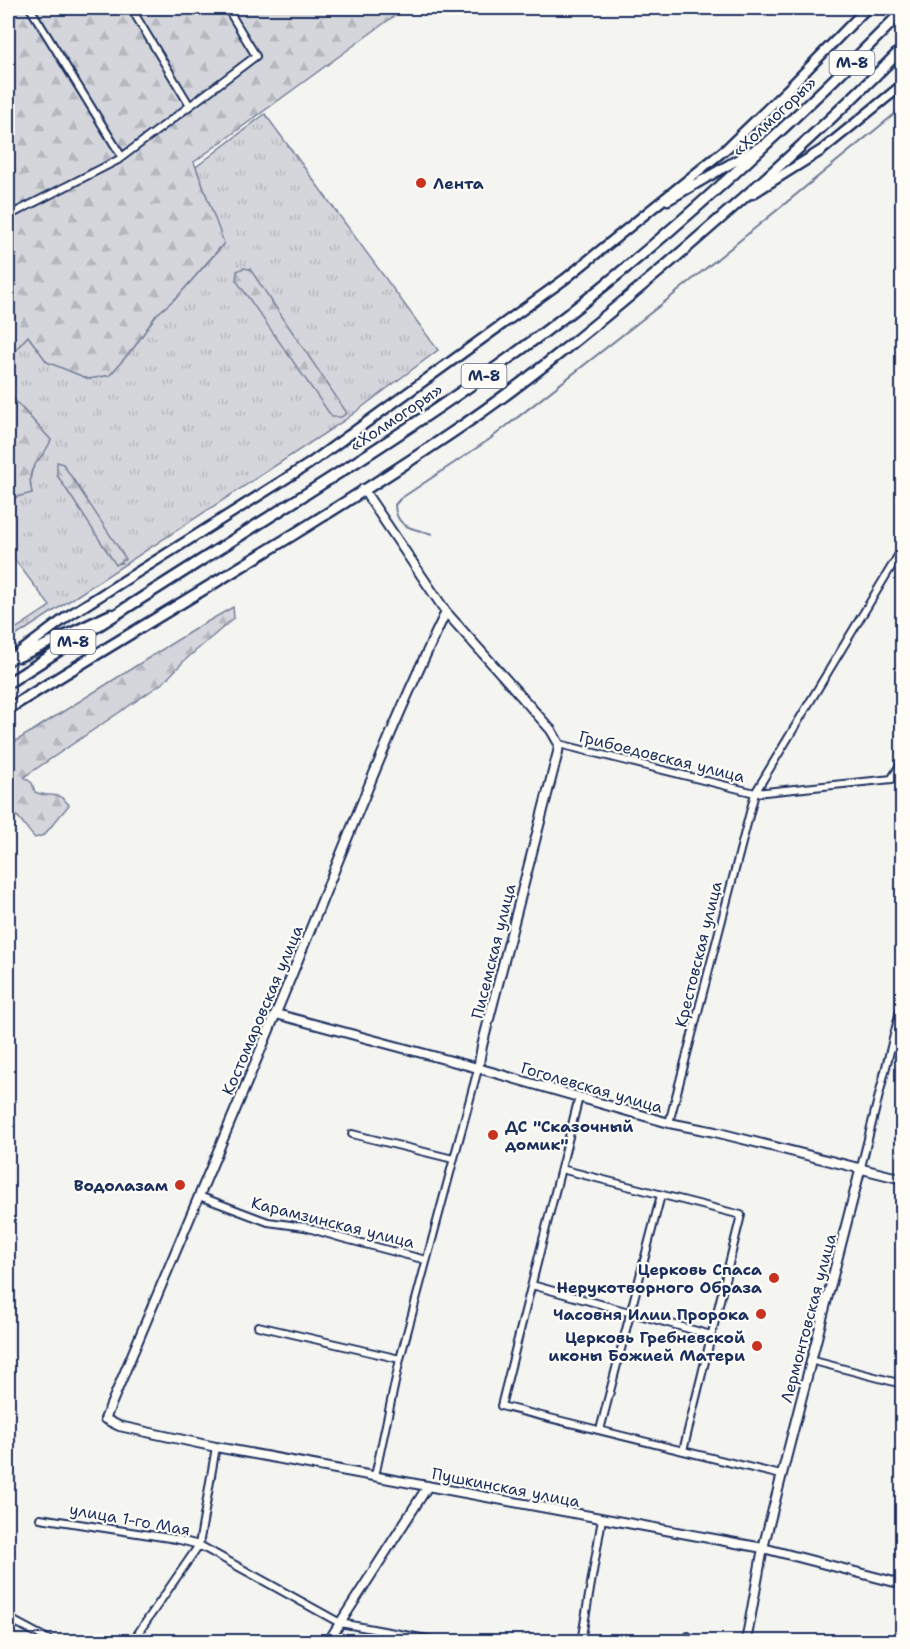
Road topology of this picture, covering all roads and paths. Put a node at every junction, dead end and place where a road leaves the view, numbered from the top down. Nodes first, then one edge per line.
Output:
1 (30, 8) edge
2 (131, 8) edge
3 (227, 8) edge
4 (867, 8) edge
5 (903, 12) edge
6 (903, 49) edge
7 (903, 85) edge
8 (190, 106) junction
9 (769, 141) junction
10 (122, 157) junction
11 (736, 204) junction
12 (651, 210) junction
13 (8, 216) edge
14 (363, 489) junction
15 (903, 549) edge
16 (138, 601) junction
17 (446, 612) junction
18 (8, 662) edge
19 (8, 683) edge
20 (8, 709) edge
21 (559, 744) junction
22 (903, 762) edge
23 (892, 778) junction
24 (903, 778) edge
25 (755, 793) junction
26 (903, 1003) edge
27 (276, 1014) junction
28 (478, 1069) junction
29 (579, 1097) junction
30 (669, 1123) junction
31 (352, 1134) dead end
32 (453, 1159) junction
33 (861, 1167) junction
34 (561, 1168) junction
35 (903, 1179) edge
36 (661, 1195) junction
37 (199, 1196) junction
38 (426, 1260) junction
39 (532, 1285) junction
40 (631, 1313) junction
41 (258, 1326) dead end
42 (711, 1335) junction
43 (400, 1359) junction
44 (810, 1360) junction
45 (903, 1384) edge
46 (105, 1419) joint
47 (600, 1430) junction
48 (216, 1447) junction
49 (683, 1451) junction
50 (781, 1475) junction
51 (375, 1476) junction
52 (428, 1486) junction
53 (40, 1518) dead end
54 (603, 1519) junction
55 (199, 1545) junction
56 (763, 1548) junction
57 (903, 1584) edge
58 (8, 1618) edge
59 (340, 1623) junction
60 (53, 1641) edge
61 (132, 1641) edge
62 (328, 1641) edge
63 (442, 1641) edge
64 (581, 1641) edge
65 (746, 1641) edge

1 - 10 street
2 - 8 street
3 - 8 street
4 - 12 main road
5 - 9 highway, «Холмогоры» / М-8
6 - 11 highway, М-8
7 - 11 main road
8 - 10 street
9 - 12 main road
9 - 16 highway, «Холмогоры» / М-8
10 - 13 street
11 - 14 highway, М-8
12 - 18 main road
14 - 17 street
14 - 20 highway, М-8
15 - 25 street, Крестовская улица
16 - 18 main road
16 - 19 highway, «Холмогоры» / М-8
17 - 21 street
17 - 27 street, Костомаровская улица
21 - 25 street, Грибоедовская улица
21 - 28 street, Писемская улица
22 - 23 street
23 - 24 street, Грибоедовская улица
23 - 25 street, Грибоедовская улица
25 - 30 street, Крестовская улица
26 - 33 street, Лермонтовская улица
27 - 28 street, Гоголевская улица
27 - 37 street, Костомаровская улица
28 - 29 street, Гоголевская улица
28 - 32 street, Писемская улица
29 - 30 street, Гоголевская улица
29 - 34 street
30 - 33 street, Гоголевская улица
31 - 32 street
32 - 38 street, Писемская улица
33 - 35 street, Гоголевская улица
33 - 44 street, Лермонтовская улица
34 - 36 street
34 - 39 street
36 - 40 street
36 - 42 street
37 - 38 street, Карамзинская улица
37 - 46 street, Костомаровская улица
38 - 43 street, Писемская улица
39 - 40 street
39 - 47 street
40 - 42 street
40 - 47 street
41 - 43 street
42 - 49 street
43 - 51 street, Писемская улица
44 - 45 street
44 - 50 street, Лермонтовская улица
46 - 48 street, Пушкинская улица
47 - 49 street
48 - 51 street, Пушкинская улица
48 - 55 street
49 - 50 street
50 - 56 street, Лермонтовская улица
51 - 52 street, Пушкинская улица
52 - 54 street, Пушкинская улица
52 - 59 street
53 - 55 street, улица 1-го Мая
54 - 56 street, Пушкинская улица
54 - 64 street
55 - 59 street, улица 1-го Мая
55 - 61 street
56 - 57 street, Пушкинская улица
56 - 65 street, Лермонтовская улица
58 - 60 street
59 - 62 street
59 - 63 street, улица 1-го Мая

